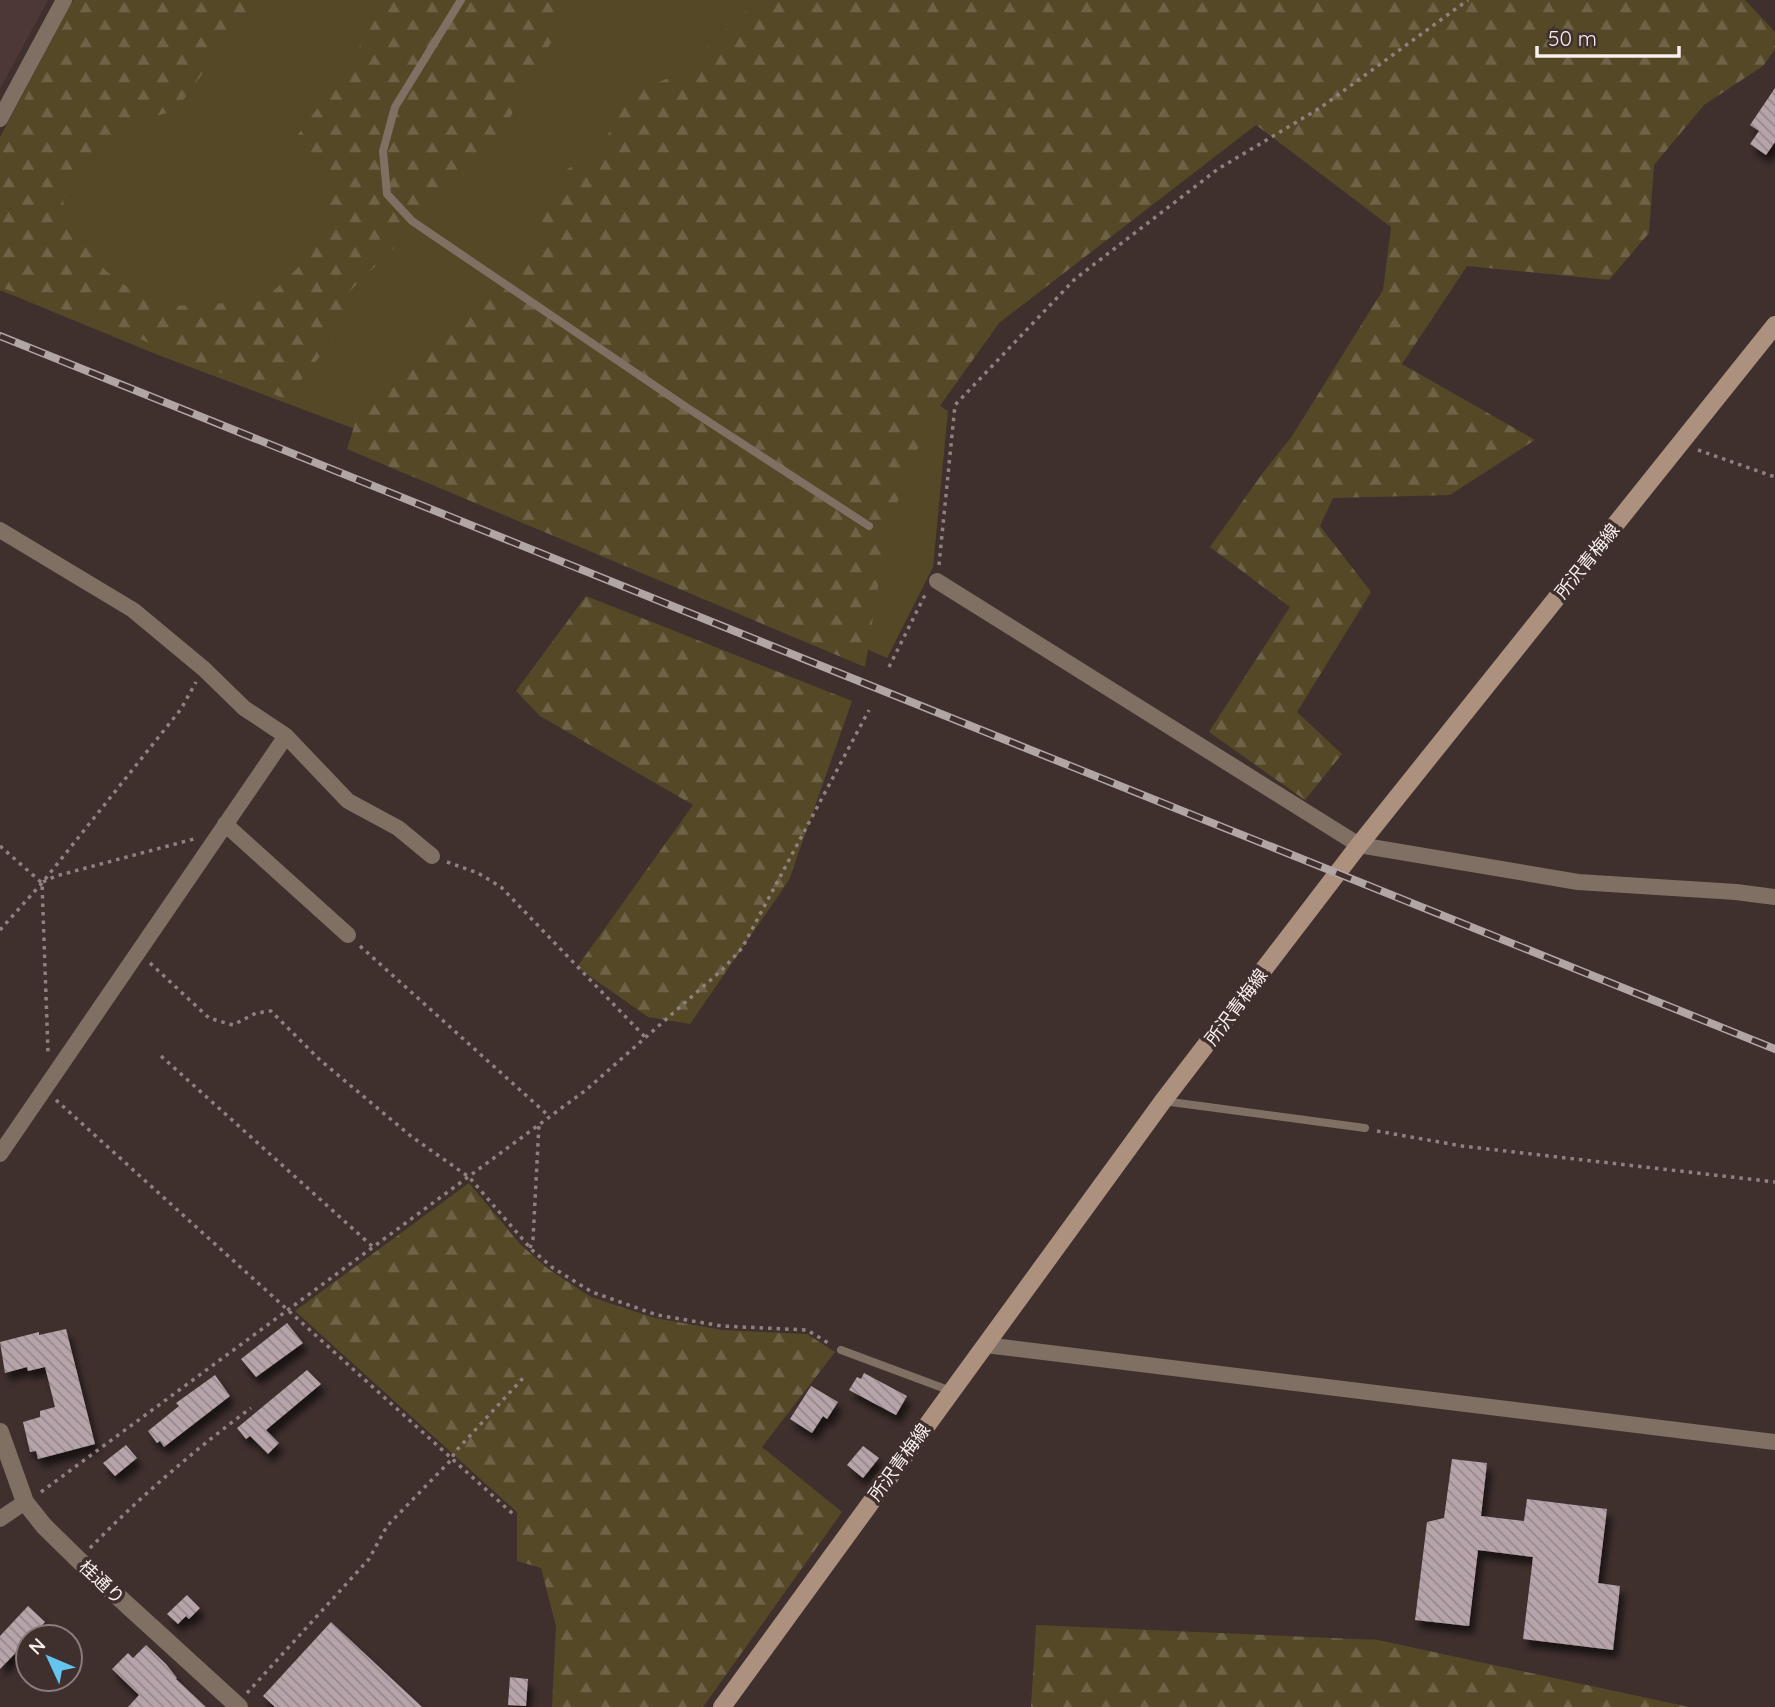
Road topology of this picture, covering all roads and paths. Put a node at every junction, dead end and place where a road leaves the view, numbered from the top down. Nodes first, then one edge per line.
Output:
1 (64, 0) edge
2 (461, 0) edge
3 (1468, 0) edge
4 (0, 119) edge
5 (1775, 325) edge
6 (1681, 444) junction
7 (1775, 477) edge
8 (869, 526) dead end
9 (0, 530) edge
10 (937, 581) junction
11 (888, 667) dead end
12 (204, 669) junction
13 (869, 710) dead end
14 (286, 736) junction
15 (225, 824) junction
16 (213, 841) junction
17 (1359, 845) junction
18 (0, 846) edge
19 (432, 856) joint
20 (42, 883) junction
21 (1775, 897) edge
22 (0, 930) edge
23 (348, 935) joint
24 (137, 952) junction
25 (645, 1037) junction
26 (162, 1056) dead end
27 (47, 1086) junction
28 (1164, 1101) junction
29 (549, 1116) junction
30 (539, 1123) junction
31 (1365, 1128) joint
32 (0, 1154) edge
33 (469, 1177) junction
34 (1775, 1182) edge
35 (372, 1246) junction
36 (530, 1248) junction
37 (289, 1310) junction
38 (985, 1345) junction
39 (841, 1350) joint
40 (524, 1377) dead end
41 (951, 1391) junction
42 (251, 1408) dead end
43 (0, 1433) edge
44 (1775, 1442) edge
45 (452, 1459) junction
46 (24, 1503) junction
47 (513, 1514) dead end
48 (0, 1519) edge
49 (80, 1561) junction
50 (233, 1705) edge
51 (722, 1707) edge

1 - 4 street
2 - 8 lane
3 - 10 path
5 - 6 main road, 所沢青梅線
6 - 7 path
6 - 17 main road, 所沢青梅線
9 - 12 street
10 - 11 path
10 - 17 street
12 - 14 street
12 - 20 path
13 - 25 path
14 - 15 street
14 - 19 street
15 - 16 street
15 - 23 street
16 - 20 path
16 - 24 street
17 - 21 street
17 - 28 main road, 所沢青梅線
18 - 20 path
19 - 25 path
20 - 22 path
20 - 27 path
23 - 29 path
24 - 27 street
24 - 33 path
25 - 29 path
26 - 35 path
27 - 32 street
27 - 37 path
28 - 31 lane
28 - 38 main road, 所沢青梅線
29 - 30 path
30 - 33 path
30 - 36 path
31 - 34 path
33 - 35 path
33 - 36 path
35 - 37 path
36 - 39 path
37 - 45 path
37 - 46 path
38 - 41 main road, 所沢青梅線
38 - 44 street
39 - 41 lane
40 - 45 path
41 - 51 main road, 所沢青梅線
42 - 49 path
43 - 46 street, 桂通り
45 - 47 path
45 - 50 path
46 - 48 street
46 - 49 street, 桂通り
49 - 50 street, 桂通り

